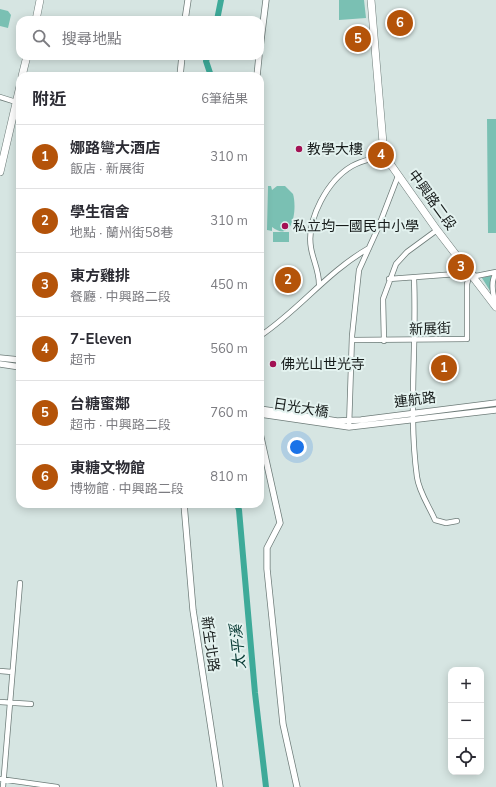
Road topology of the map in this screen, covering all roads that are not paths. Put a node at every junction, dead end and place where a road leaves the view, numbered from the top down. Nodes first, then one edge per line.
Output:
1 (40, 0) edge
2 (188, 0) edge
3 (266, 0) edge
4 (371, 0) edge
5 (37, 16) edge
6 (186, 16) edge
7 (264, 16) edge
8 (26, 60) edge
9 (182, 60) edge
10 (259, 60) edge
11 (23, 72) edge
12 (180, 72) edge
13 (257, 72) edge
14 (0, 97) edge
15 (16, 102) joint
16 (2, 152) edge
17 (384, 155) junction
18 (0, 172) edge
19 (398, 176) junction
20 (437, 230) junction
21 (368, 248) junction
22 (496, 273) edge
23 (470, 274) junction
24 (389, 279) junction
25 (414, 279) junction
26 (319, 284) junction
27 (496, 306) edge
28 (264, 333) edge
29 (352, 340) junction
30 (416, 340) junction
31 (384, 341) junction
32 (0, 358) edge
33 (12, 359) junction
34 (16, 360) edge
35 (0, 364) edge
36 (9, 365) junction
37 (16, 366) edge
38 (496, 403) edge
39 (464, 406) junction
40 (264, 410) edge
41 (496, 410) edge
42 (414, 412) junction
43 (465, 413) junction
44 (264, 415) edge
45 (413, 419) junction
46 (351, 420) junction
47 (338, 424) junction
48 (349, 427) junction
49 (264, 451) edge
50 (184, 508) edge
51 (457, 521) dead end
52 (20, 583) dead end
53 (0, 671) edge
54 (12, 672) junction
55 (0, 702) edge
56 (10, 703) junction
57 (31, 704) dead end
58 (2, 779) edge
59 (3, 787) edge
60 (57, 787) edge
61 (220, 787) edge
62 (297, 787) edge

1 - 5 main road
2 - 6 street
3 - 7 street
4 - 17 main road, 中興路二段
8 - 11 main road
9 - 12 street
10 - 13 street
14 - 15 street
15 - 16 main road
16 - 18 main road
17 - 19 main road, 中興路二段
17 - 26 street
19 - 20 main road, 中興路二段
19 - 21 street
20 - 23 main road, 中興路二段
20 - 24 street
21 - 26 street
21 - 29 street
22 - 23 street
22 - 27 street
23 - 25 street
23 - 27 main road, 中興路二段
23 - 30 street, 新展街
24 - 25 street
24 - 31 street
25 - 30 street
26 - 28 street
29 - 31 street, 新展街
29 - 46 street
30 - 31 street, 新展街
30 - 42 street
32 - 33 street
33 - 34 street
33 - 36 street
35 - 36 street
36 - 37 street
38 - 39 street, 連航路
39 - 42 street, 連航路
39 - 43 street
40 - 47 street, 日光大橋
41 - 43 street, 連航路
42 - 45 street
42 - 46 street, 連航路
43 - 45 street, 連航路
44 - 47 street, 日光大橋
45 - 48 street, 連航路
45 - 51 street
46 - 47 street, 連航路
46 - 48 street
47 - 48 street, 連航路
49 - 62 street
50 - 61 street, 新生北路
52 - 54 street
53 - 54 street
54 - 56 street
55 - 56 street
56 - 57 street
56 - 58 street
58 - 59 street
58 - 60 street

